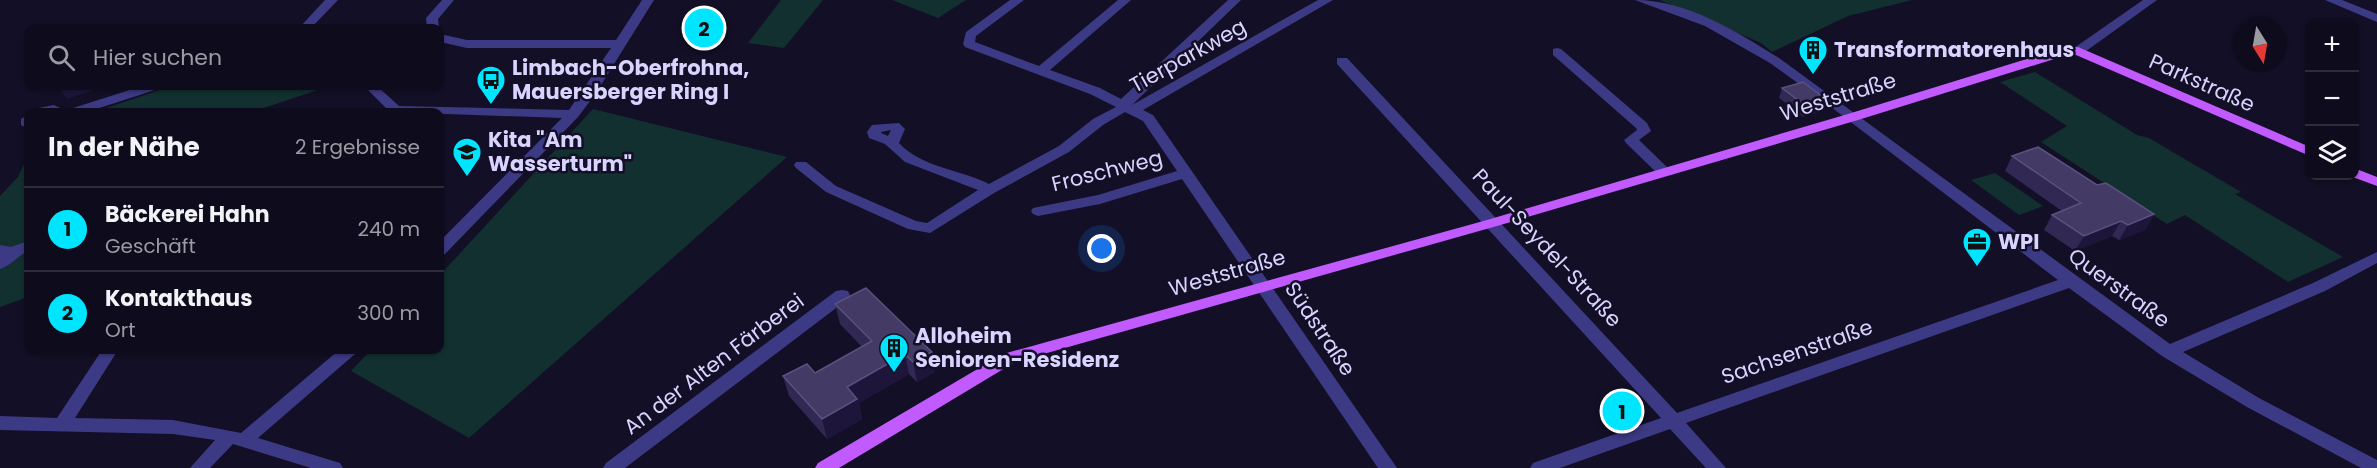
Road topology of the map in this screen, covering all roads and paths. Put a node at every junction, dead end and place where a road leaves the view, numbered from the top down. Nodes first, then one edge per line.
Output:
1 (332, 0) edge
2 (447, 0) edge
3 (648, 0) edge
4 (1018, 0) edge
5 (1125, 0) edge
6 (1235, 0) edge
7 (1327, 0) edge
8 (1641, 0) edge
9 (2151, 0) edge
10 (2331, 0) edge
11 (2355, 4) edge
12 (2377, 18) edge
13 (309, 24) edge
14 (433, 24) edge
15 (444, 39) edge
16 (619, 44) junction
17 (2078, 51) junction
18 (1557, 52) dead end
19 (1342, 61) dead end
20 (1041, 70) junction
21 (141, 90) edge
22 (374, 90) edge
23 (87, 108) edge
24 (389, 108) edge
25 (1126, 108) junction
26 (444, 112) edge
27 (573, 114) junction
28 (1852, 117) junction
29 (892, 142) dead end
30 (2305, 150) edge
31 (801, 165) dead end
32 (1186, 172) junction
33 (1664, 172) junction
34 (2359, 174) edge
35 (2377, 182) edge
36 (989, 190) junction
37 (1038, 211) dead end
38 (1492, 223) junction
39 (444, 246) edge
40 (24, 248) edge
41 (3, 256) edge
42 (2377, 257) edge
43 (2071, 281) junction
44 (1263, 286) junction
45 (842, 295) dead end
46 (2169, 352) junction
47 (107, 354) edge
48 (344, 354) edge
49 (1674, 420) junction
50 (0, 423) edge
51 (63, 423) junction
52 (237, 438) junction
53 (199, 468) edge
54 (334, 468) edge
55 (612, 468) edge
56 (824, 468) edge
57 (1388, 468) edge
58 (1539, 468) edge
59 (1717, 468) edge
60 (2377, 468) edge

1 - 13 street
2 - 14 street
3 - 16 street
4 - 20 street, Südstraße
5 - 20 street
6 - 25 street
7 - 25 street, Tierparkweg
8 - 28 street, Querstraße
9 - 17 street, Weststraße
10 - 11 street
11 - 12 street
15 - 16 street
16 - 27 street
17 - 28 main road, Weststraße
17 - 30 main road, Parkstraße
18 - 33 street
19 - 38 street, Paul-Seydel-Straße
20 - 25 street, Südstraße
21 - 23 street
22 - 24 street
25 - 32 street, Südstraße
25 - 36 street
26 - 27 street
27 - 39 street
28 - 33 main road, Weststraße
28 - 43 street, Querstraße
29 - 36 street
31 - 36 street
32 - 37 street, Froschweg
32 - 44 street, Südstraße
33 - 38 main road, Weststraße
34 - 35 main road
38 - 44 main road, Weststraße
38 - 49 street, Paul-Seydel-Straße
40 - 41 street
42 - 46 street
43 - 46 street, Querstraße
43 - 49 street, Sachsenstraße
44 - 56 main road, Weststraße
44 - 57 street, Südstraße
45 - 55 street, An der Alten Färberei
46 - 60 street, Querstraße
47 - 51 street
48 - 52 street
49 - 58 street, Sachsenstraße
49 - 59 street, Paul-Seydel-Straße
50 - 51 street
51 - 52 street
52 - 53 street
52 - 54 street

